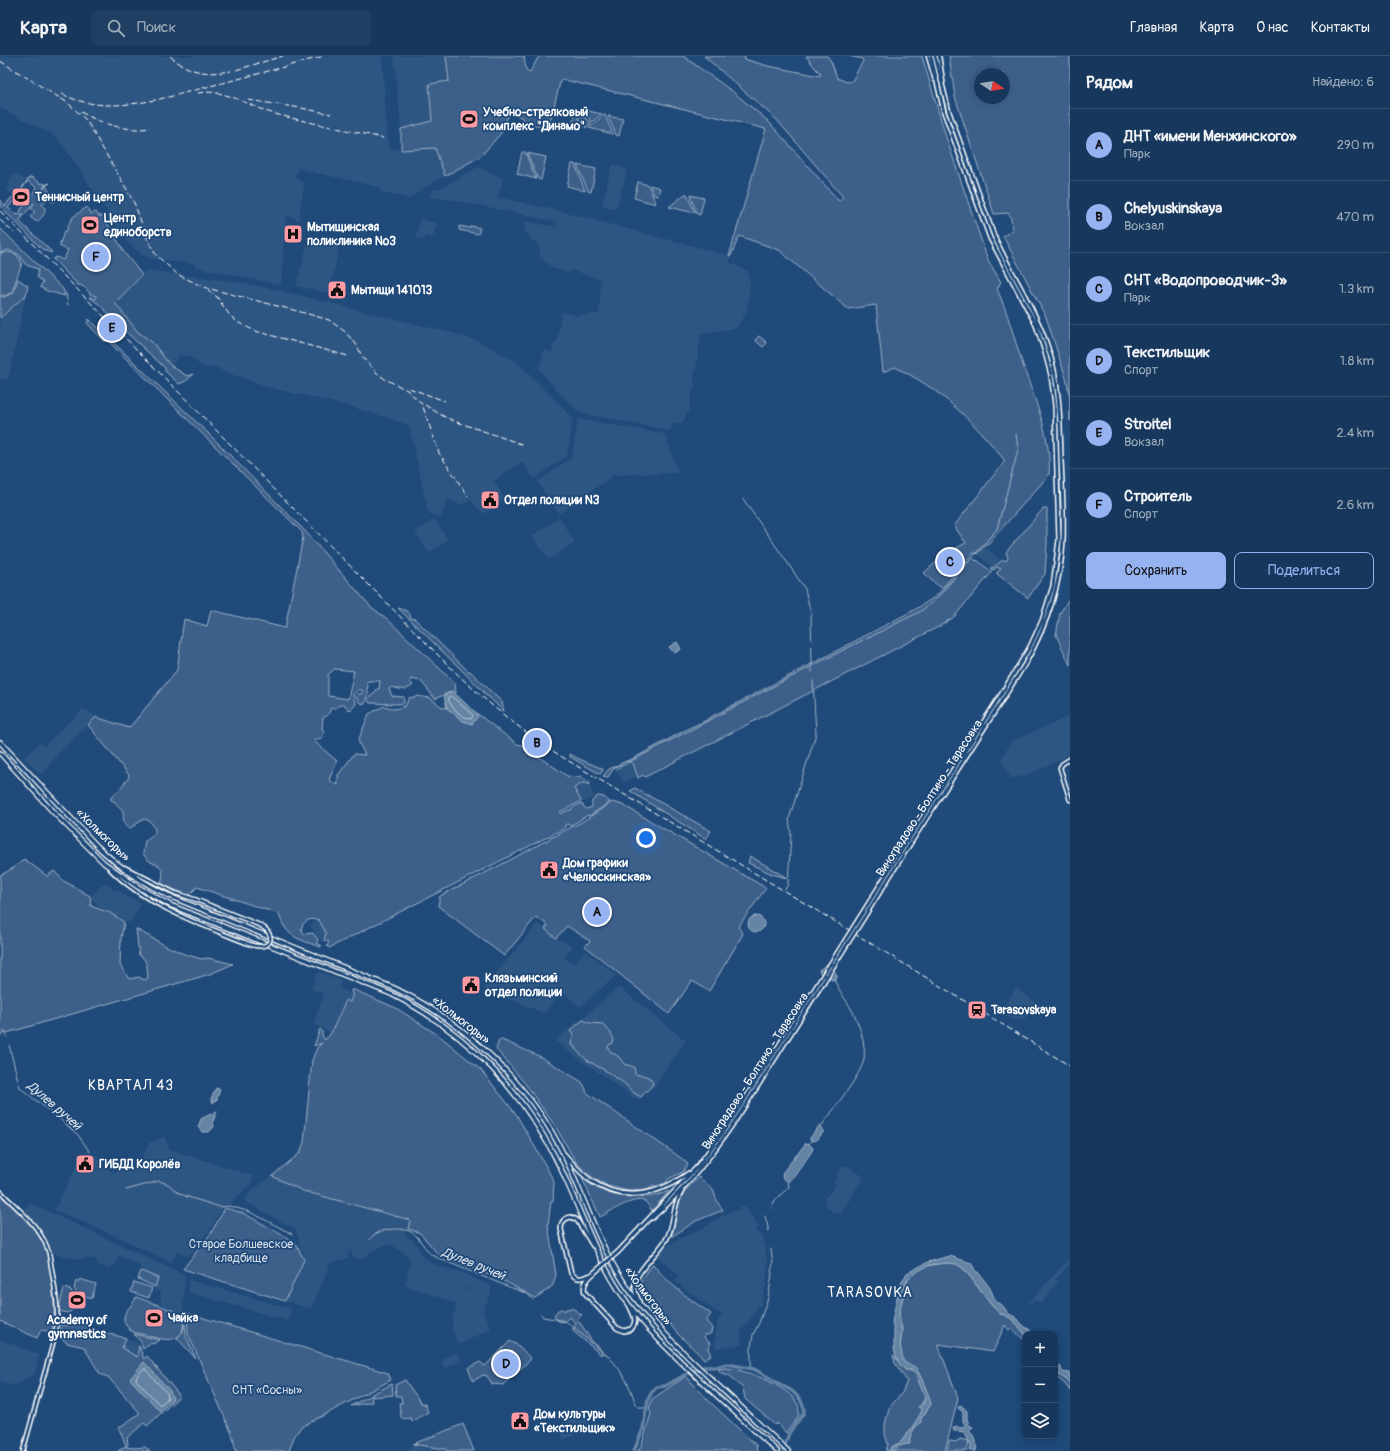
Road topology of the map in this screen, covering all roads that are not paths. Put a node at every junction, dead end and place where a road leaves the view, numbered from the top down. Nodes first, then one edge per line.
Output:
1 (929, 56) edge
2 (936, 56) edge
3 (939, 56) edge
4 (945, 96) junction
5 (1047, 612) junction
6 (0, 742) edge
7 (0, 755) edge
8 (1070, 759) edge
9 (1070, 800) edge
10 (908, 843) junction
11 (114, 862) junction
12 (104, 863) junction
13 (823, 980) junction
14 (560, 1148) junction
15 (697, 1166) junction
16 (688, 1183) junction
17 (0, 1192) edge
18 (642, 1226) junction
19 (594, 1247) junction
20 (591, 1275) junction
21 (627, 1302) junction
22 (641, 1307) junction
23 (23, 1451) edge
24 (777, 1451) edge
25 (788, 1451) edge

1 - 5 main road, Виноградово - Болтино - Тарасовка
2 - 4 main road, Виноградово - Болтино - Тарасовка
3 - 4 main road
4 - 5 main road, Виноградово - Болтино - Тарасовка
5 - 10 main road, Виноградово - Болтино - Тарасовка
5 - 10 main road, Виноградово - Болтино - Тарасовка
6 - 11 highway, «Холмогоры»
7 - 12 highway, «Холмогоры»
8 - 9 main road
10 - 13 main road, Виноградово - Болтино - Тарасовка, bridge
11 - 12 main road, bridge
11 - 14 highway, «Холмогоры»
12 - 19 highway, «Холмогоры»
13 - 15 main road, Виноградово - Болтино - Тарасовка
13 - 16 main road, Виноградово - Болтино - Тарасовка
14 - 15 main road
14 - 22 highway, «Холмогоры»
15 - 18 main road, Виноградово - Болтино - Тарасовка
16 - 18 main road, Виноградово - Болтино - Тарасовка
16 - 22 main road
17 - 23 main road
18 - 20 main road, bridge
19 - 20 main road
19 - 21 highway, «Холмогоры»
20 - 21 main road
21 - 24 highway, «Холмогоры»
22 - 25 highway, «Холмогоры»

